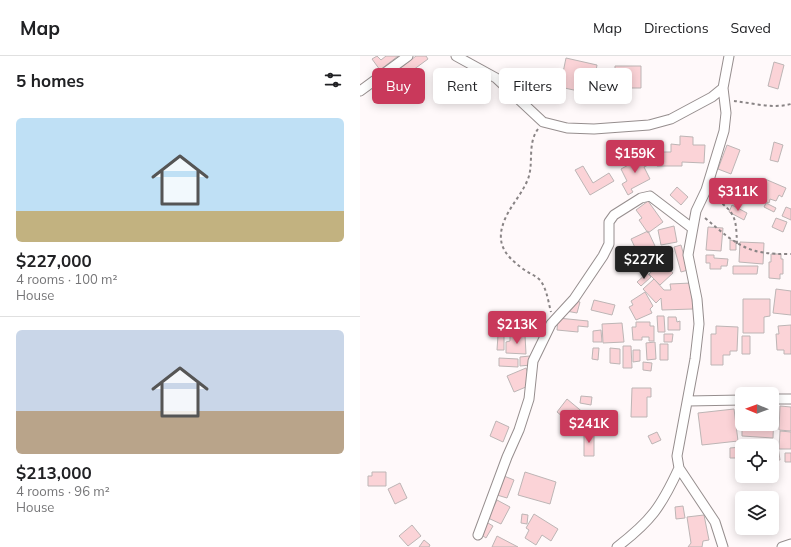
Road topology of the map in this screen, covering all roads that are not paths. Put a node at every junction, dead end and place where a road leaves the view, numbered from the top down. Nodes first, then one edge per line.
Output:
1 (408, 56) edge
2 (456, 56) edge
3 (729, 56) edge
4 (723, 88) junction
5 (360, 91) edge
6 (692, 228) junction
7 (791, 399) edge
8 (735, 400) edge
9 (779, 400) edge
10 (688, 401) junction
11 (679, 468) junction
12 (478, 535) dead end
13 (791, 544) edge
14 (617, 547) edge
15 (723, 547) edge
16 (782, 547) edge

1 - 5 street
2 - 4 street
3 - 4 street
4 - 6 street
6 - 10 street
6 - 12 street
7 - 9 street
8 - 10 street
10 - 11 street
11 - 14 street
11 - 15 street
13 - 16 street

